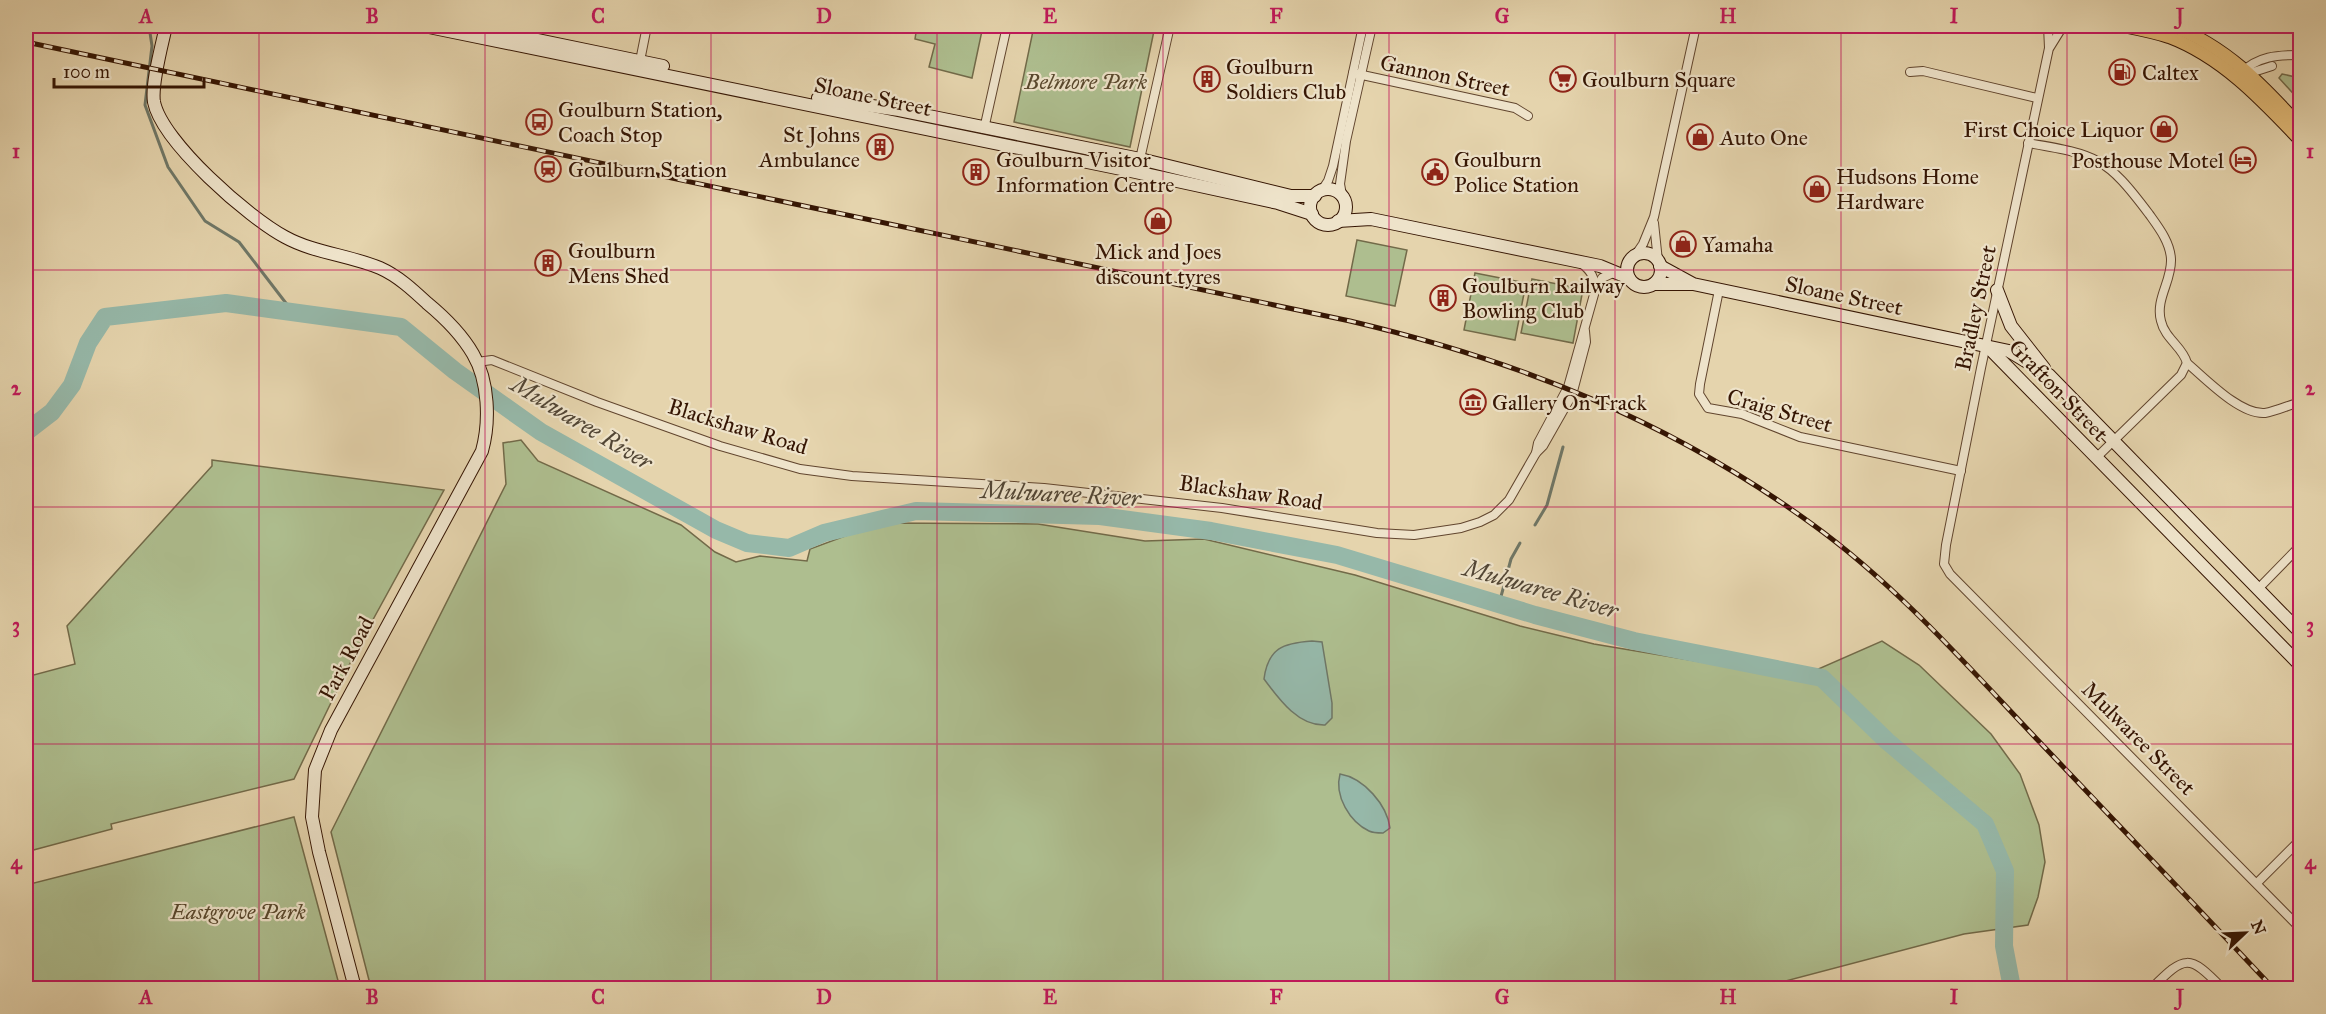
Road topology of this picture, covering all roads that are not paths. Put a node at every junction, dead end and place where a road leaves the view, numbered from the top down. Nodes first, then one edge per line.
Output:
1 (166, 26) edge
2 (424, 26) edge
3 (470, 26) edge
4 (647, 26) edge
5 (1007, 26) edge
6 (1170, 26) edge
7 (1363, 26) edge
8 (1372, 26) edge
9 (1696, 26) edge
10 (2048, 26) edge
11 (2063, 26) edge
12 (2123, 26) edge
13 (2172, 26) edge
14 (2049, 48) junction
15 (2301, 55) edge
16 (2283, 56) junction
17 (640, 61) junction
18 (1910, 72) dead end
19 (1357, 75) junction
20 (2247, 75) junction
21 (2037, 98) junction
22 (1528, 116) dead end
23 (2301, 126) edge
24 (924, 128) junction
25 (984, 129) junction
26 (942, 138) dead end
27 (2301, 140) edge
28 (2028, 143) junction
29 (1047, 153) junction
30 (1140, 159) junction
31 (1204, 186) junction
32 (1318, 193) junction
33 (1344, 200) junction
34 (1312, 214) junction
35 (1654, 217) junction
36 (1371, 219) junction
37 (1338, 221) junction
38 (1632, 259) junction
39 (1580, 262) junction
40 (1659, 263) junction
41 (1600, 266) junction
42 (1615, 272) junction
43 (1629, 278) junction
44 (1654, 284) junction
45 (1694, 284) junction
46 (1719, 290) junction
47 (1998, 290) junction
48 (1595, 291) junction
49 (1987, 347) junction
50 (477, 362) junction
51 (2187, 363) junction
52 (2049, 375) junction
53 (2301, 402) edge
54 (2113, 442) junction
55 (2096, 458) junction
56 (1961, 471) junction
57 (2301, 546) edge
58 (1950, 574) joint
59 (2258, 589) junction
60 (2301, 632) edge
61 (2301, 665) edge
62 (2301, 840) edge
63 (2257, 883) junction
64 (2301, 928) edge
65 (355, 988) edge
66 (2152, 988) edge
67 (2222, 988) edge

1 - 50 street
2 - 24 street, Sloane Street
3 - 17 street, Sloane Street
4 - 17 street
5 - 25 street
6 - 30 street
7 - 19 street
8 - 19 street
9 - 35 street
10 - 14 street, Bradley Street
11 - 14 street, Bradley Street
12 - 20 main road
13 - 20 main road
14 - 21 street, Bradley Street
15 - 16 street
16 - 20 street
16 - 20 street
17 - 25 street, Sloane Street
18 - 21 street
19 - 22 street, Gannon Street
19 - 32 street
19 - 33 street
20 - 23 main road
20 - 27 main road
21 - 28 street, Bradley Street
24 - 26 street
24 - 29 street, Sloane Street
25 - 29 street
25 - 30 street, Sloane Street
28 - 47 street, Bradley Street
28 - 51 street
29 - 31 street, Sloane Street
30 - 31 street
30 - 32 street, Sloane Street
31 - 34 street, Sloane Street
32 - 33 street
32 - 34 street
33 - 36 street
33 - 37 street
34 - 37 street
35 - 38 street
35 - 40 street
36 - 37 street
36 - 39 street
38 - 40 street
38 - 41 street
38 - 43 street
39 - 41 street
39 - 48 street
40 - 44 street
40 - 45 street, Sloane Street
41 - 42 street
42 - 43 street
42 - 48 street
43 - 44 street
44 - 45 street, Sloane Street
45 - 46 street, Sloane Street
46 - 49 street, Sloane Street
46 - 56 street, Craig Street
47 - 49 street, Bradley Street
47 - 52 street
48 - 50 street, Blackshaw Road
49 - 52 street, Grafton Street
49 - 55 street, Grafton Street
49 - 56 street, Bradley Street
50 - 65 street, Park Road
51 - 53 street
51 - 54 street
52 - 54 street, Grafton Street
54 - 55 street
54 - 59 street, Grafton Street
55 - 61 street, Grafton Street
56 - 58 street, Bradley Street
57 - 59 street
58 - 63 street, Mulwaree Street
59 - 60 street, Grafton Street
62 - 63 street
63 - 64 street, Mulwaree Street
66 - 67 street

